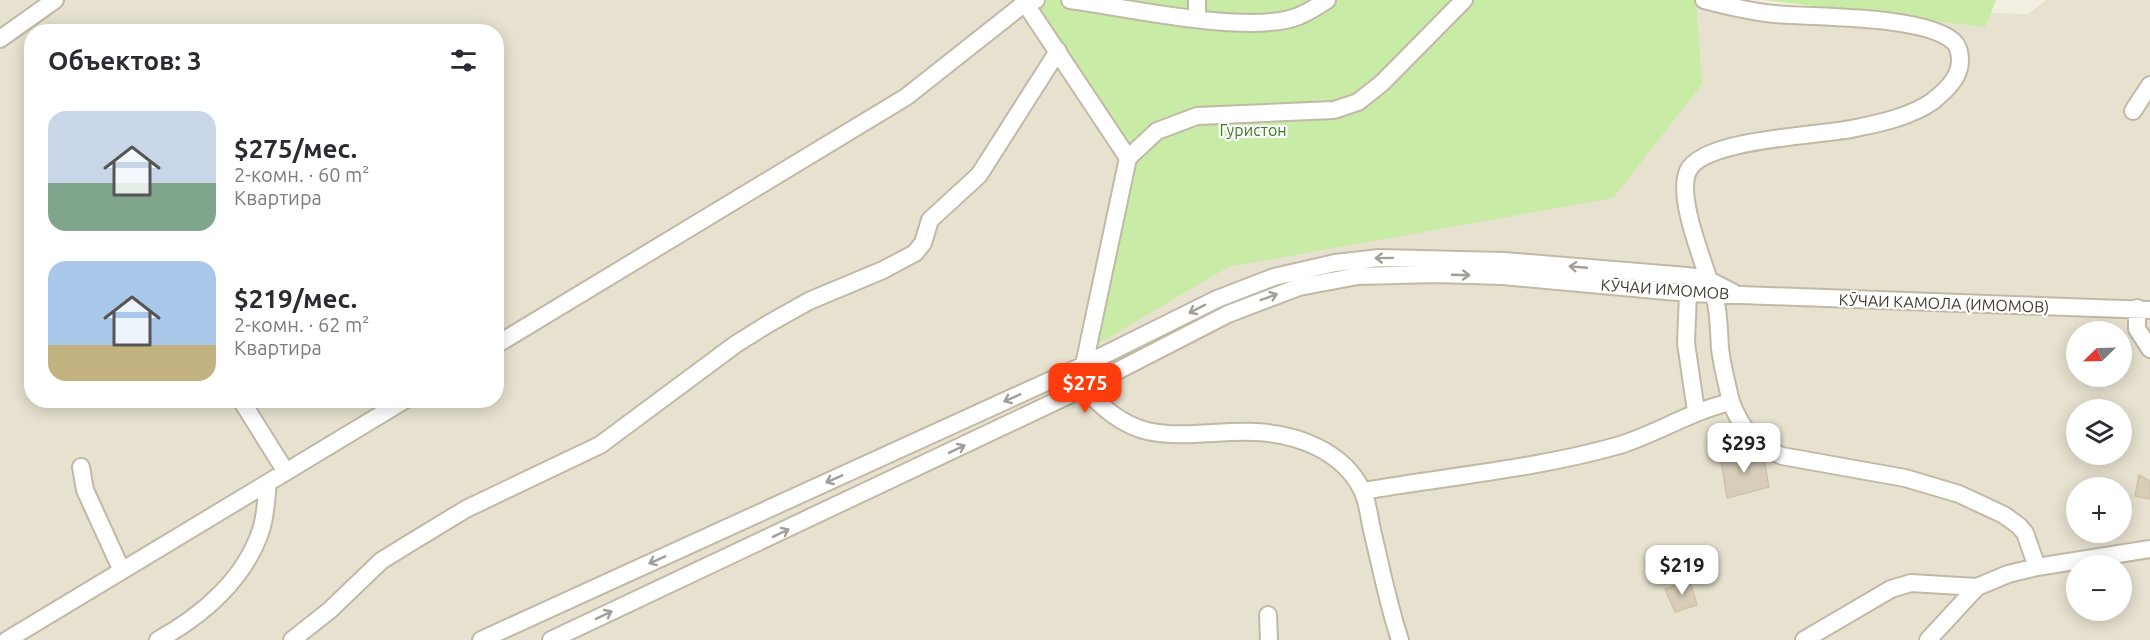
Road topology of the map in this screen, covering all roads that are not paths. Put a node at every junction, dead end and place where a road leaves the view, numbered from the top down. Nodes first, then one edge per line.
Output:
1 (55, 0) edge
2 (1070, 0) edge
3 (1197, 0) edge
4 (1327, 0) edge
5 (1464, 0) edge
6 (1704, 0) edge
7 (1028, 1) edge
8 (1197, 18) junction
9 (0, 39) edge
10 (1058, 51) junction
11 (2150, 85) edge
12 (2133, 111) dead end
13 (1128, 158) junction
14 (1710, 286) junction
15 (1688, 293) junction
16 (1737, 294) joint
17 (2143, 309) edge
18 (504, 340) edge
19 (2150, 348) edge
20 (1084, 365) junction
21 (1084, 388) junction
22 (1731, 402) junction
23 (246, 408) edge
24 (392, 408) edge
25 (1696, 411) junction
26 (81, 467) dead end
27 (286, 472) junction
28 (268, 483) junction
29 (1363, 491) junction
30 (2150, 549) edge
31 (2037, 567) junction
32 (122, 571) junction
33 (1977, 587) junction
34 (61, 608) junction
35 (1268, 615) dead end
36 (504, 635) edge
37 (6, 640) edge
38 (31, 640) edge
39 (158, 640) edge
40 (292, 640) edge
41 (481, 640) edge
42 (551, 640) edge
43 (1269, 640) edge
44 (1400, 640) edge
45 (1804, 640) edge
46 (1928, 640) edge

1 - 9 street
2 - 8 street
3 - 8 street
4 - 8 street
5 - 13 street
6 - 14 street
7 - 10 street
7 - 18 street
10 - 13 street
10 - 40 street
11 - 12 street
13 - 20 street
14 - 15 street, КӮЧАИ ИМОМОВ
14 - 16 street, КӮЧАИ ИМОМОВ
14 -> 20 street, КӮЧАИ ИМОМОВ
14 - 22 street
21 -> 15 street, КӮЧАИ ИМОМОВ
15 - 25 street
16 - 17 street, КӮЧАИ КАМОЛА (ИМОМОВ)
17 - 19 street
20 - 21 street
20 -> 36 street, КӮЧАИ ИМОМОВ
21 - 29 street
42 -> 21 street, КӮЧАИ ИМОМОВ
22 - 25 street
22 - 31 street
23 - 27 street
24 - 27 street
25 - 29 street
26 - 32 street
27 - 28 street
28 - 32 street
28 - 39 street
29 - 44 street
30 - 31 street
31 - 33 street
32 - 34 street
33 - 45 street
33 - 46 street
34 - 37 street
34 - 38 street
35 - 43 street
36 - 41 street, КӮЧАИ ИМОМОВ

